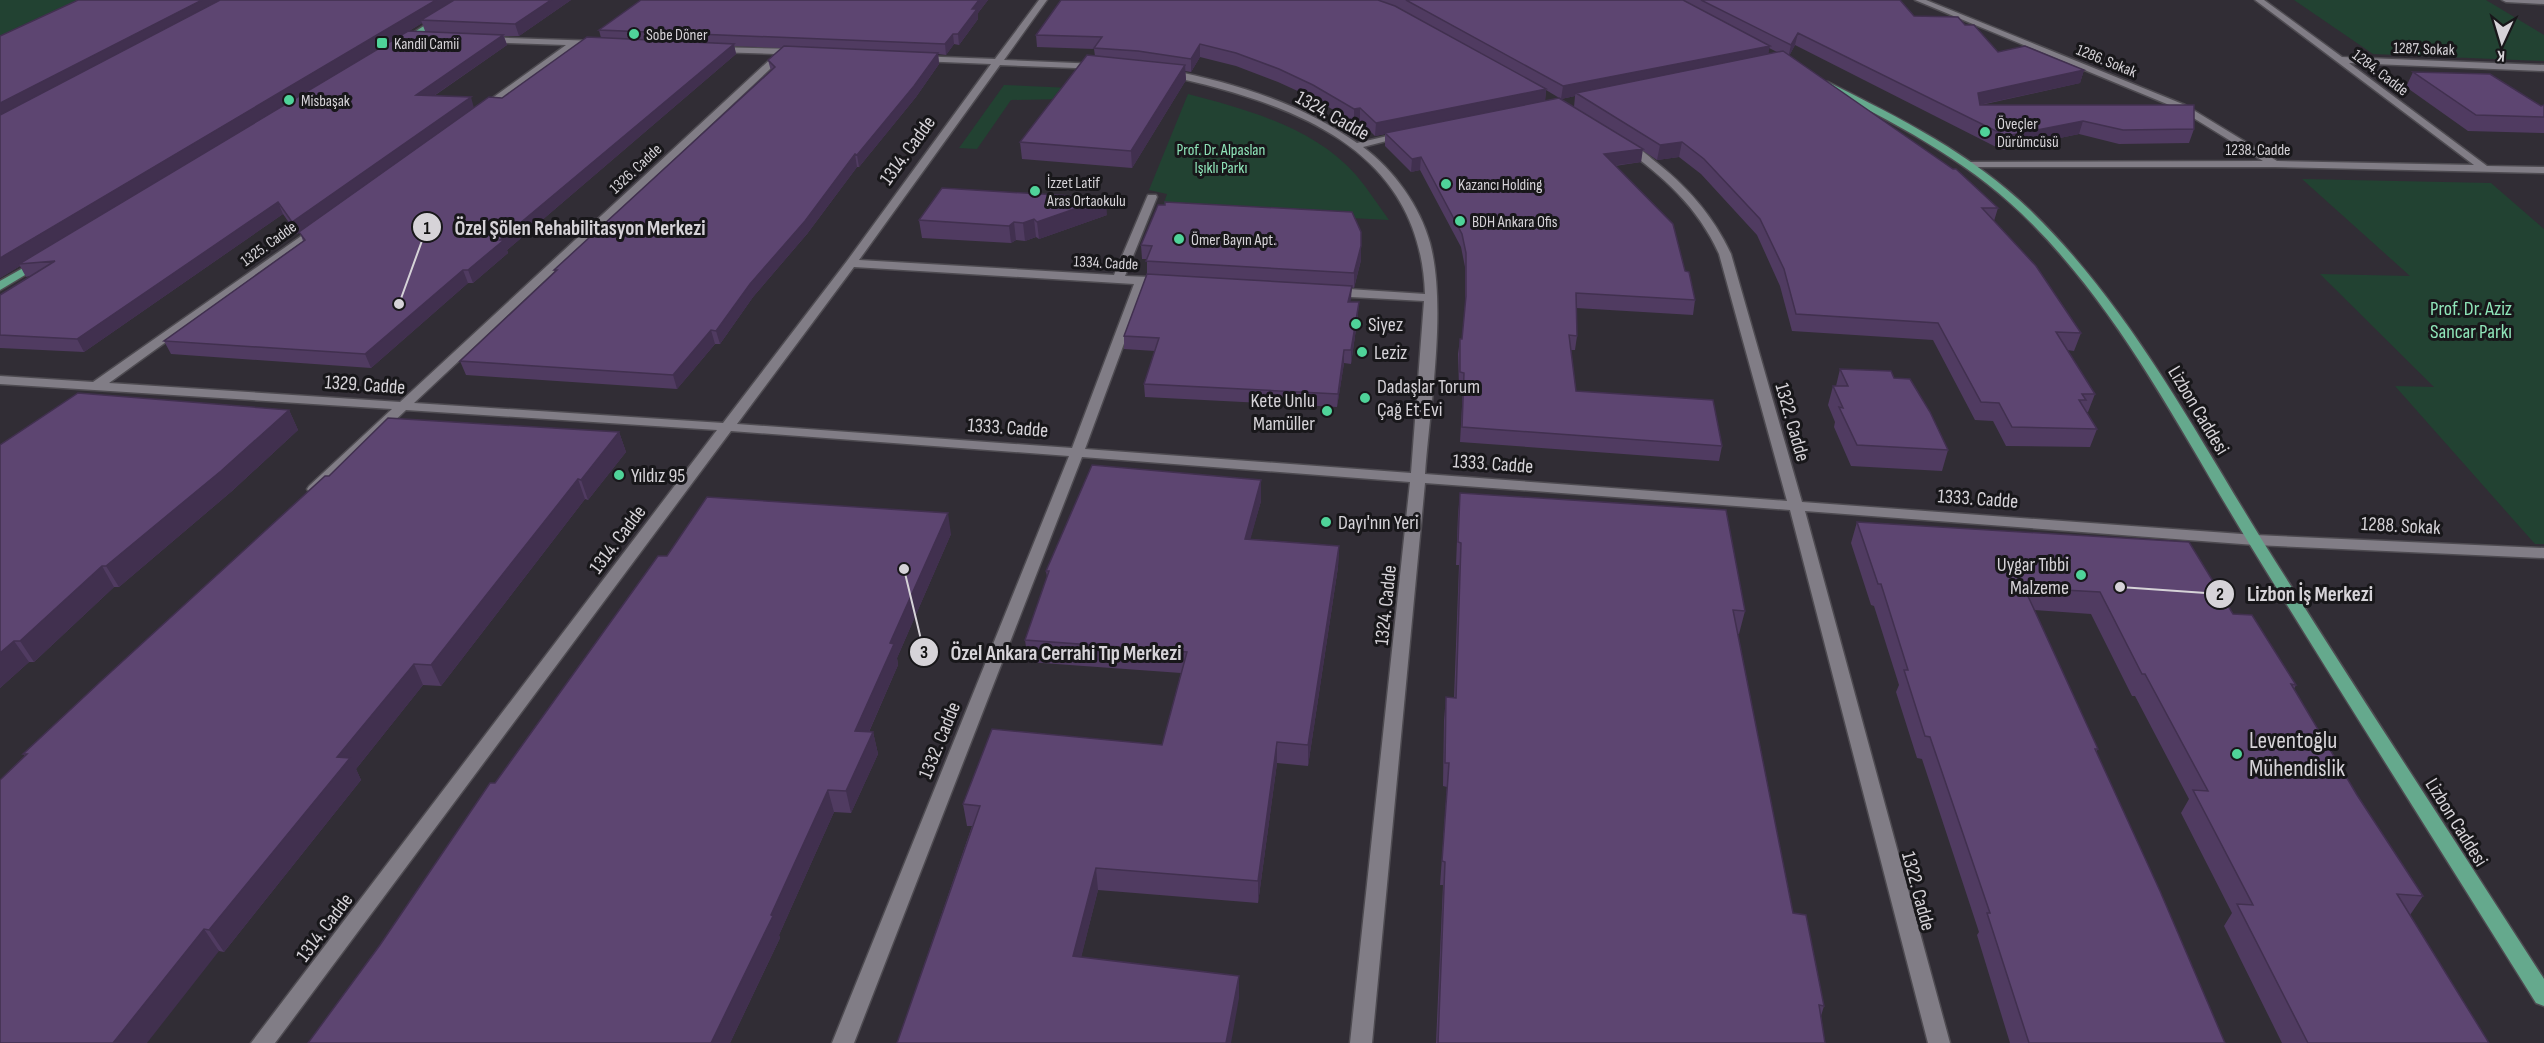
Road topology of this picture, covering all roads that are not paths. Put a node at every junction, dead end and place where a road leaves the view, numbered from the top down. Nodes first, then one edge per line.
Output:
1 (470, 0) edge
2 (1043, 0) edge
3 (1919, 0) edge
4 (2259, 0) edge
5 (2506, 0) edge
6 (2544, 2) edge
7 (412, 36) junction
8 (436, 37) edge
9 (471, 39) edge
10 (575, 43) junction
11 (610, 44) edge
12 (392, 48) edge
13 (703, 48) edge
14 (784, 51) junction
15 (808, 52) edge
16 (903, 57) edge
17 (2339, 60) junction
18 (998, 61) junction
19 (1118, 68) edge
20 (2544, 68) edge
21 (1152, 70) edge
22 (1810, 76) edge
23 (470, 118) edge
24 (1411, 134) edge
25 (1615, 138) edge
26 (1355, 146) junction
27 (2275, 164) junction
28 (1971, 165) junction
29 (2484, 168) junction
30 (2544, 170) edge
31 (1152, 197) dead end
32 (327, 221) edge
33 (50, 255) edge
34 (851, 263) junction
35 (1118, 279) junction
36 (1140, 281) junction
37 (1164, 282) edge
38 (0, 286) edge
39 (1315, 291) edge
40 (1431, 298) junction
41 (0, 380) edge
42 (97, 386) junction
43 (78, 400) edge
44 (402, 406) junction
45 (728, 427) junction
46 (1077, 453) junction
47 (1418, 478) junction
48 (306, 496) edge
49 (1796, 506) junction
50 (2255, 540) junction
51 (2544, 553) edge
52 (2544, 997) edge
53 (262, 1043) edge
54 (843, 1043) edge
55 (1361, 1043) edge
56 (1939, 1043) edge

1 - 7 main road
2 - 18 street, 1314. Cadde
3 - 27 street, 1286. Sokak
4 - 17 street, 1284. Cadde
5 - 6 street
7 - 8 street
7 - 12 main road
9 - 10 street
10 - 11 street
10 - 23 street
13 - 14 street
14 - 15 street
14 - 44 street, 1326. Cadde
16 - 18 street
17 - 20 street, 1287. Sokak
17 - 29 street, 1284. Cadde
18 - 19 street
18 - 34 street, 1314. Cadde
21 - 26 street, 1324. Cadde
22 - 28 main road, Lizbon Caddesi
24 - 26 street
25 - 49 street, 1322. Cadde
26 - 40 street, 1324. Cadde
27 - 28 street, 1238. Cadde
27 - 29 street, 1238. Cadde
28 - 50 main road, Lizbon Caddesi
29 - 30 street, 1238. Cadde
31 - 35 street
32 - 42 street, 1325. Cadde
33 - 38 main road
34 - 35 street, 1334. Cadde
34 - 45 street, 1314. Cadde
35 - 36 street, 1334. Cadde
36 - 37 street, 1334. Cadde
36 - 46 street, 1332. Cadde
39 - 40 street
40 - 47 street, 1324. Cadde
41 - 42 street, 1329. Cadde
42 - 43 street, 1325. Cadde
42 - 44 street, 1329. Cadde
44 - 45 street, 1329. Cadde
44 - 48 street, 1326. Cadde
45 - 46 street, 1333. Cadde
45 - 53 street, 1314. Cadde
46 - 47 street, 1333. Cadde
46 - 54 street, 1332. Cadde
47 - 49 street, 1333. Cadde
47 - 55 street, 1324. Cadde
49 - 50 street, 1333. Cadde
49 - 56 street, 1322. Cadde
50 - 51 street, 1288. Sokak
50 - 52 main road, Lizbon Caddesi

